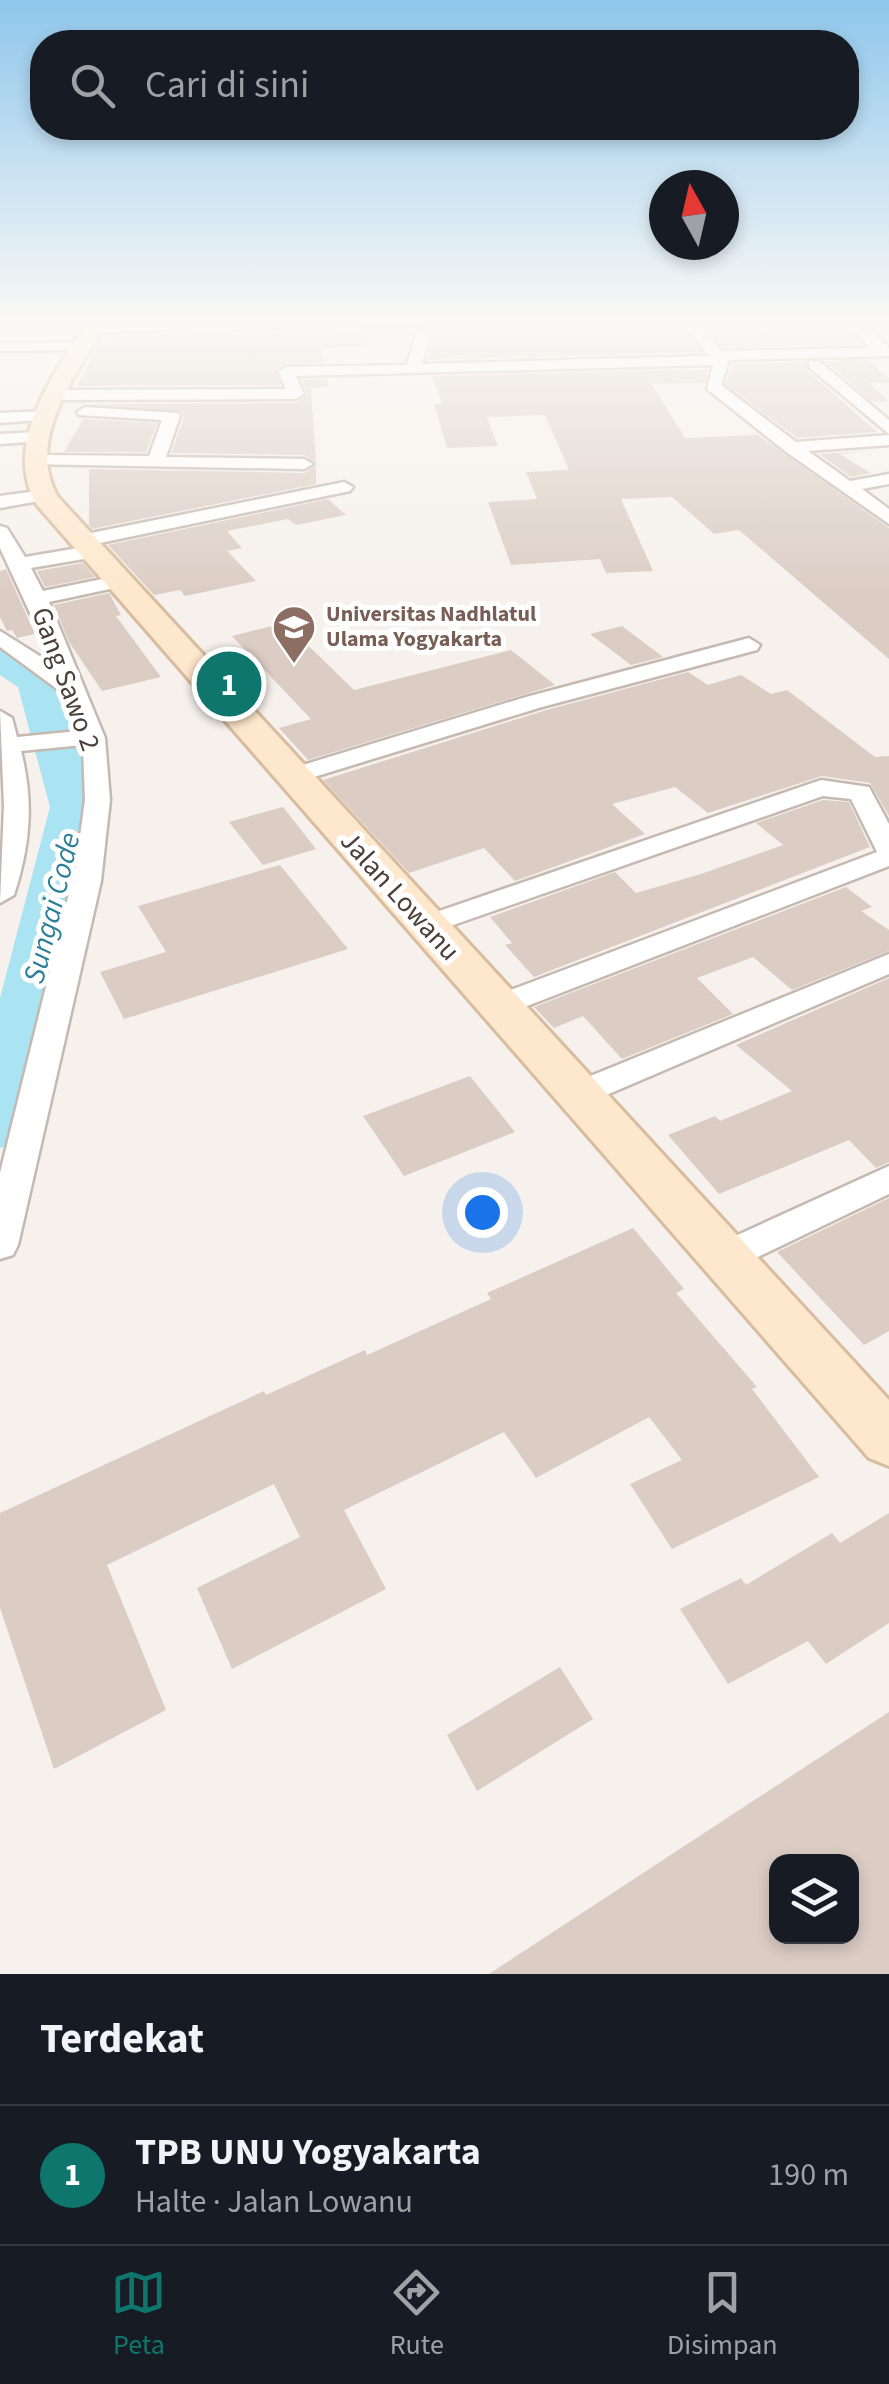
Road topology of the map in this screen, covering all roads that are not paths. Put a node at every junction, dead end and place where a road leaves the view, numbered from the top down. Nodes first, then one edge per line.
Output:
1 (52, 410) edge
2 (207, 410) edge
3 (744, 410) edge
4 (867, 410) edge
5 (0, 418) edge
6 (889, 429) edge
7 (889, 440) edge
8 (37, 441) edge
9 (790, 448) junction
10 (155, 463) junction
11 (304, 464) dead end
12 (889, 479) edge
13 (344, 487) dead end
14 (846, 488) junction
15 (0, 502) edge
16 (889, 518) edge
17 (0, 532) edge
18 (86, 546) junction
19 (21, 564) junction
20 (118, 582) junction
21 (38, 598) junction
22 (0, 636) edge
23 (749, 645) dead end
24 (75, 691) junction
25 (0, 718) edge
26 (83, 738) junction
27 (16, 744) junction
28 (292, 776) junction
29 (889, 788) edge
30 (860, 792) junction
31 (889, 853) edge
32 (0, 895) edge
33 (426, 925) junction
34 (889, 963) edge
35 (498, 1006) junction
36 (578, 1094) junction
37 (889, 1178) edge
38 (0, 1245) edge
39 (724, 1257) junction
40 (889, 1440) edge

1 - 8 main road
2 - 8 street
3 - 9 street
4 - 6 street
5 - 8 street
7 - 9 street
8 - 10 street
8 - 10 street
8 - 15 street
8 - 18 main road, Jalan Lowanu
9 - 14 street
10 - 11 street
12 - 14 street
13 - 18 street
14 - 16 street
17 - 19 street, Gang Sawo 2
18 - 19 street
18 - 20 main road, Jalan Lowanu
19 - 21 street, Gang Sawo 2
20 - 21 street
20 - 28 main road, Jalan Lowanu
21 - 24 street, Gang Sawo 2
22 - 24 street
23 - 28 street
24 - 26 street, Gang Sawo 2
25 - 27 street
26 - 27 street
26 - 38 street, Gang Sawo 2
27 - 32 street
28 - 33 main road, Jalan Lowanu
29 - 30 street
30 - 31 street
30 - 33 street
31 - 35 street
33 - 35 main road, Jalan Lowanu
34 - 36 street
35 - 36 main road, Jalan Lowanu
36 - 39 main road, Jalan Lowanu
37 - 39 street
39 - 40 main road, Jalan Lowanu

